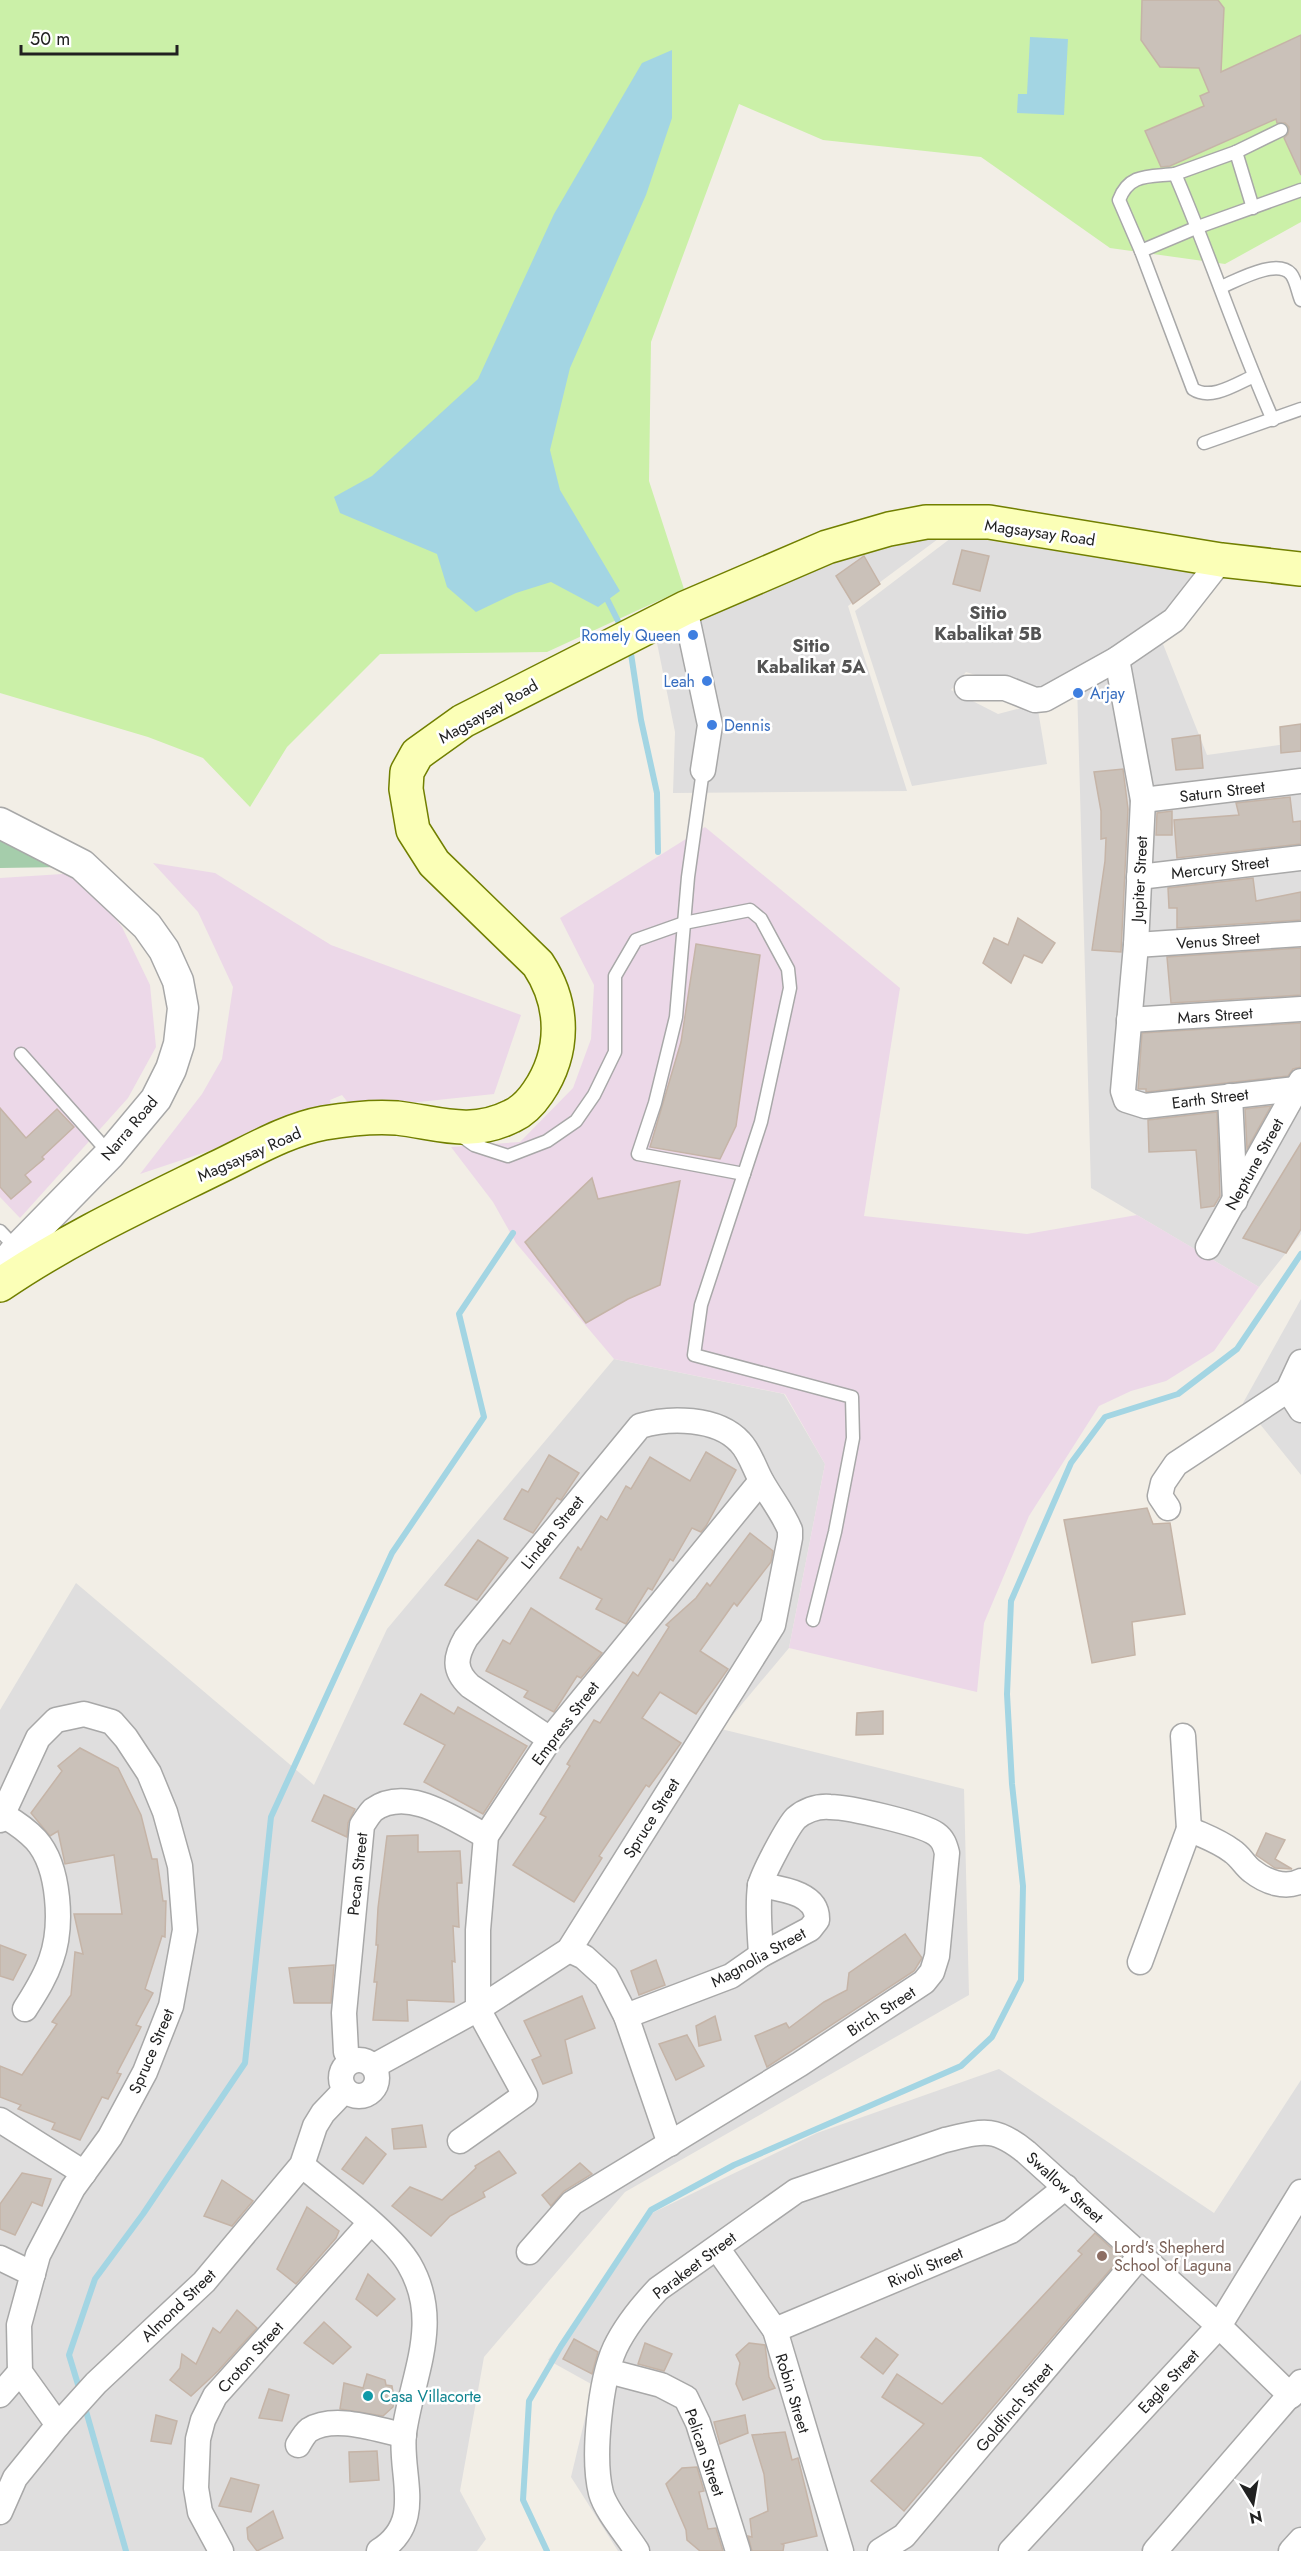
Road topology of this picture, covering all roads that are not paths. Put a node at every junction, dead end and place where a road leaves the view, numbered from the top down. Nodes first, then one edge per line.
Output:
1 (1281, 130) dead end
2 (1236, 152) junction
3 (1175, 174) junction
4 (1301, 190) edge
5 (1253, 208) junction
6 (1198, 227) junction
7 (1141, 251) junction
8 (1221, 287) junction
9 (1301, 300) edge
10 (1254, 376) junction
11 (1301, 409) edge
12 (1273, 420) junction
13 (1204, 443) dead end
14 (1221, 561) junction
15 (1301, 570) edge
16 (684, 608) junction
17 (1117, 659) junction
18 (967, 688) dead end
19 (703, 770) joint
20 (1301, 781) edge
21 (1143, 800) junction
22 (0, 823) edge
23 (1301, 858) edge
24 (1139, 877) junction
25 (684, 923) junction
26 (1301, 934) edge
27 (1136, 945) junction
28 (1301, 1009) edge
29 (1129, 1020) junction
30 (21, 1054) dead end
31 (1298, 1085) edge
32 (1230, 1096) junction
33 (1126, 1100) joint
34 (449, 1128) junction
35 (110, 1154) junction
36 (744, 1174) junction
37 (1235, 1201) junction
38 (1208, 1247) dead end
39 (6, 1250) edge
40 (0, 1285) edge
41 (1301, 1362) edge
42 (1288, 1390) junction
43 (1301, 1410) edge
44 (762, 1481) junction
45 (1168, 1508) dead end
46 (813, 1620) dead end
47 (1183, 1736) dead end
48 (550, 1739) junction
49 (1, 1817) edge
50 (1189, 1829) junction
51 (486, 1836) junction
52 (1301, 1881) edge
53 (760, 1885) junction
54 (569, 1950) junction
55 (760, 1955) junction
56 (1140, 1962) dead end
57 (25, 2009) dead end
58 (478, 2009) junction
59 (626, 2016) junction
60 (362, 2064) junction
61 (345, 2090) junction
62 (0, 2120) edge
63 (993, 2132) joint
64 (460, 2141) dead end
65 (670, 2144) junction
66 (302, 2165) junction
67 (84, 2173) junction
68 (1066, 2187) junction
69 (1301, 2192) edge
70 (370, 2223) junction
71 (717, 2248) junction
72 (529, 2252) dead end
73 (1141, 2255) junction
74 (0, 2258) edge
75 (33, 2274) junction
76 (1219, 2326) junction
77 (775, 2330) junction
78 (608, 2371) junction
79 (20, 2372) junction
80 (1296, 2389) edge
81 (0, 2395) edge
82 (65, 2417) junction
83 (404, 2435) junction
84 (298, 2445) dead end
85 (8, 2473) edge
86 (0, 2512) edge
87 (1301, 2540) edge
88 (221, 2551) edge
89 (379, 2551) edge
90 (637, 2551) edge
91 (738, 2551) edge
92 (841, 2551) edge
93 (880, 2551) edge
94 (1011, 2551) edge
95 (1155, 2551) edge
96 (1291, 2551) edge

1 - 2 lane
2 - 3 lane
2 - 5 lane
3 - 6 lane
3 - 7 lane
4 - 5 lane
5 - 6 lane
6 - 7 lane
6 - 8 lane
7 - 10 lane
8 - 9 lane
8 - 10 lane
10 - 12 lane
11 - 12 lane
12 - 13 lane
14 - 15 main road, Magsaysay Road
14 - 16 main road, Magsaysay Road
14 - 17 street
16 - 19 street
16 - 34 main road, Magsaysay Road
17 - 18 street
17 - 21 street, Jupiter Street
19 - 25 lane
20 - 21 street, Saturn Street
21 - 24 street, Jupiter Street
22 - 35 street, Narra Road
23 - 24 street, Mercury Street
24 - 27 street, Jupiter Street
25 - 34 lane
25 - 36 lane
25 - 36 lane
26 - 27 street, Venus Street
27 - 29 street, Jupiter Street
28 - 29 street, Mars Street
29 - 33 street, Jupiter Street
30 - 35 lane
31 - 32 street, Earth Street
31 - 37 street, Neptune Street
32 - 33 street, Earth Street
32 - 37 street
34 - 40 main road, Magsaysay Road
35 - 39 street, Narra Road
36 - 46 lane
37 - 38 street, Neptune Street
41 - 42 street
42 - 43 street
42 - 45 street
44 - 48 street, Empress Street
44 - 48 street, Linden Street
44 - 54 street, Spruce Street
47 - 50 street
48 - 51 street, Empress Street
49 - 57 street
49 - 67 street, Spruce Street
50 - 52 street
50 - 56 street
51 - 58 street, Empress Street
51 - 60 street, Pecan Street
53 - 55 street, Birch Street
53 - 55 street, Magnolia Street
53 - 65 street, Birch Street
54 - 58 street, Spruce Street
54 - 59 street
55 - 59 street, Magnolia Street
58 - 60 street, Spruce Street
58 - 64 street
59 - 65 street
60 - 61 street
60 - 61 street
61 - 66 street, Almond Street
62 - 67 street
63 - 68 street, Swallow Street
63 - 71 street, Parakeet Street
65 - 72 street, Birch Street
66 - 70 street
66 - 82 street, Almond Street
67 - 75 street, Spruce Street
68 - 73 street, Swallow Street
68 - 77 street, Rivoli Street
69 - 76 street, Eagle Street
70 - 83 street
70 - 88 street, Croton Street
71 - 77 street, Robin Street
71 - 78 street, Parakeet Street
73 - 76 street, Swallow Street
73 - 93 street, Goldfinch Street
74 - 75 street
75 - 79 street, Spruce Street
76 - 80 street, Swallow Street
76 - 94 street, Eagle Street
77 - 92 street, Robin Street
78 - 90 street, Parakeet Street
78 - 91 street, Pelican Street
79 - 81 street
79 - 82 street
80 - 95 street
82 - 85 street, Almond Street
83 - 84 street
83 - 89 street
85 - 86 street, Almond Street
87 - 96 street

